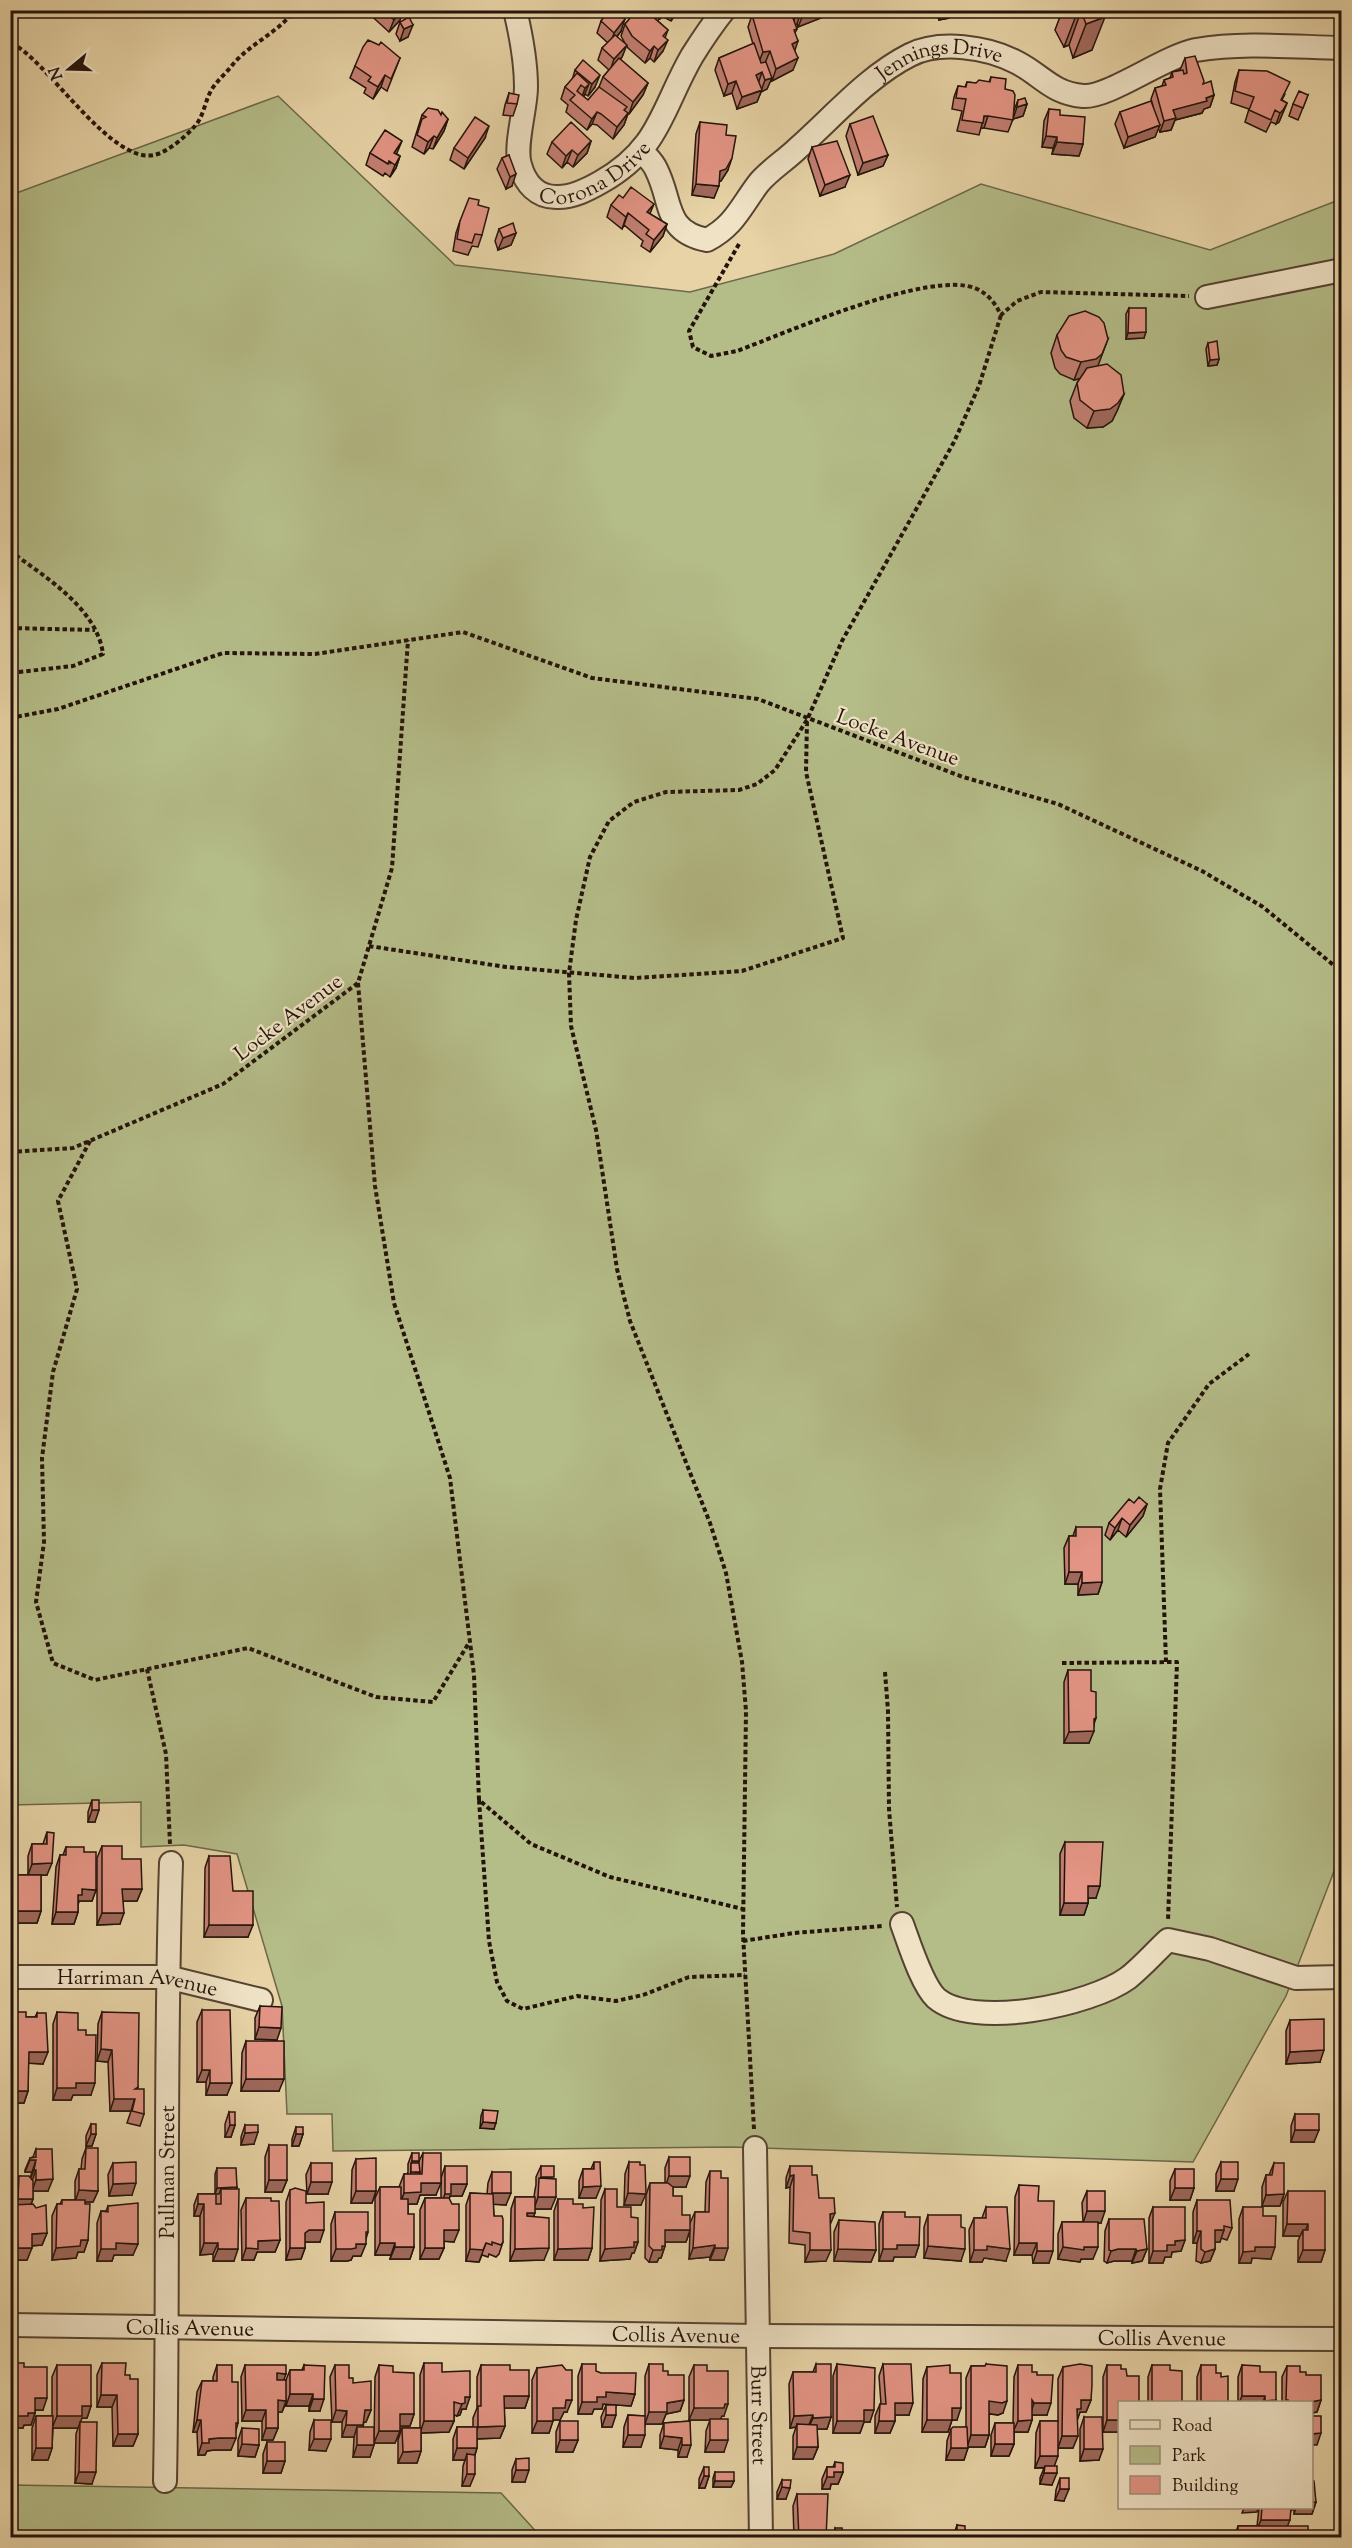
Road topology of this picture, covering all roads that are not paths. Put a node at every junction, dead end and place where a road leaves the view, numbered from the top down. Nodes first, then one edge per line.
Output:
1 (515, 10) edge
2 (724, 10) edge
3 (1341, 48) edge
4 (642, 150) junction
5 (1341, 270) edge
6 (1208, 297) road end
7 (171, 1863) road end
8 (902, 1924) road end
9 (10, 1977) edge
10 (167, 1977) junction
11 (1341, 1977) edge
12 (261, 2000) dead end
13 (755, 2148) road end
14 (10, 2325) edge
15 (168, 2326) junction
16 (757, 2336) junction
17 (1341, 2340) edge
18 (165, 2481) dead end
19 (761, 2538) edge

1 - 4 street, Corona Drive
2 - 4 street, Corona Drive
3 - 4 street, Jennings Drive
5 - 6 street
7 - 10 street, Pullman Street
8 - 11 street
9 - 10 street, Harriman Avenue
10 - 12 street, Harriman Avenue
10 - 15 street, Pullman Street
13 - 16 street, Burr Street
14 - 15 street, Collis Avenue
15 - 16 street, Collis Avenue
15 - 18 street, Pullman Street
16 - 17 street, Collis Avenue
16 - 19 street, Burr Street

